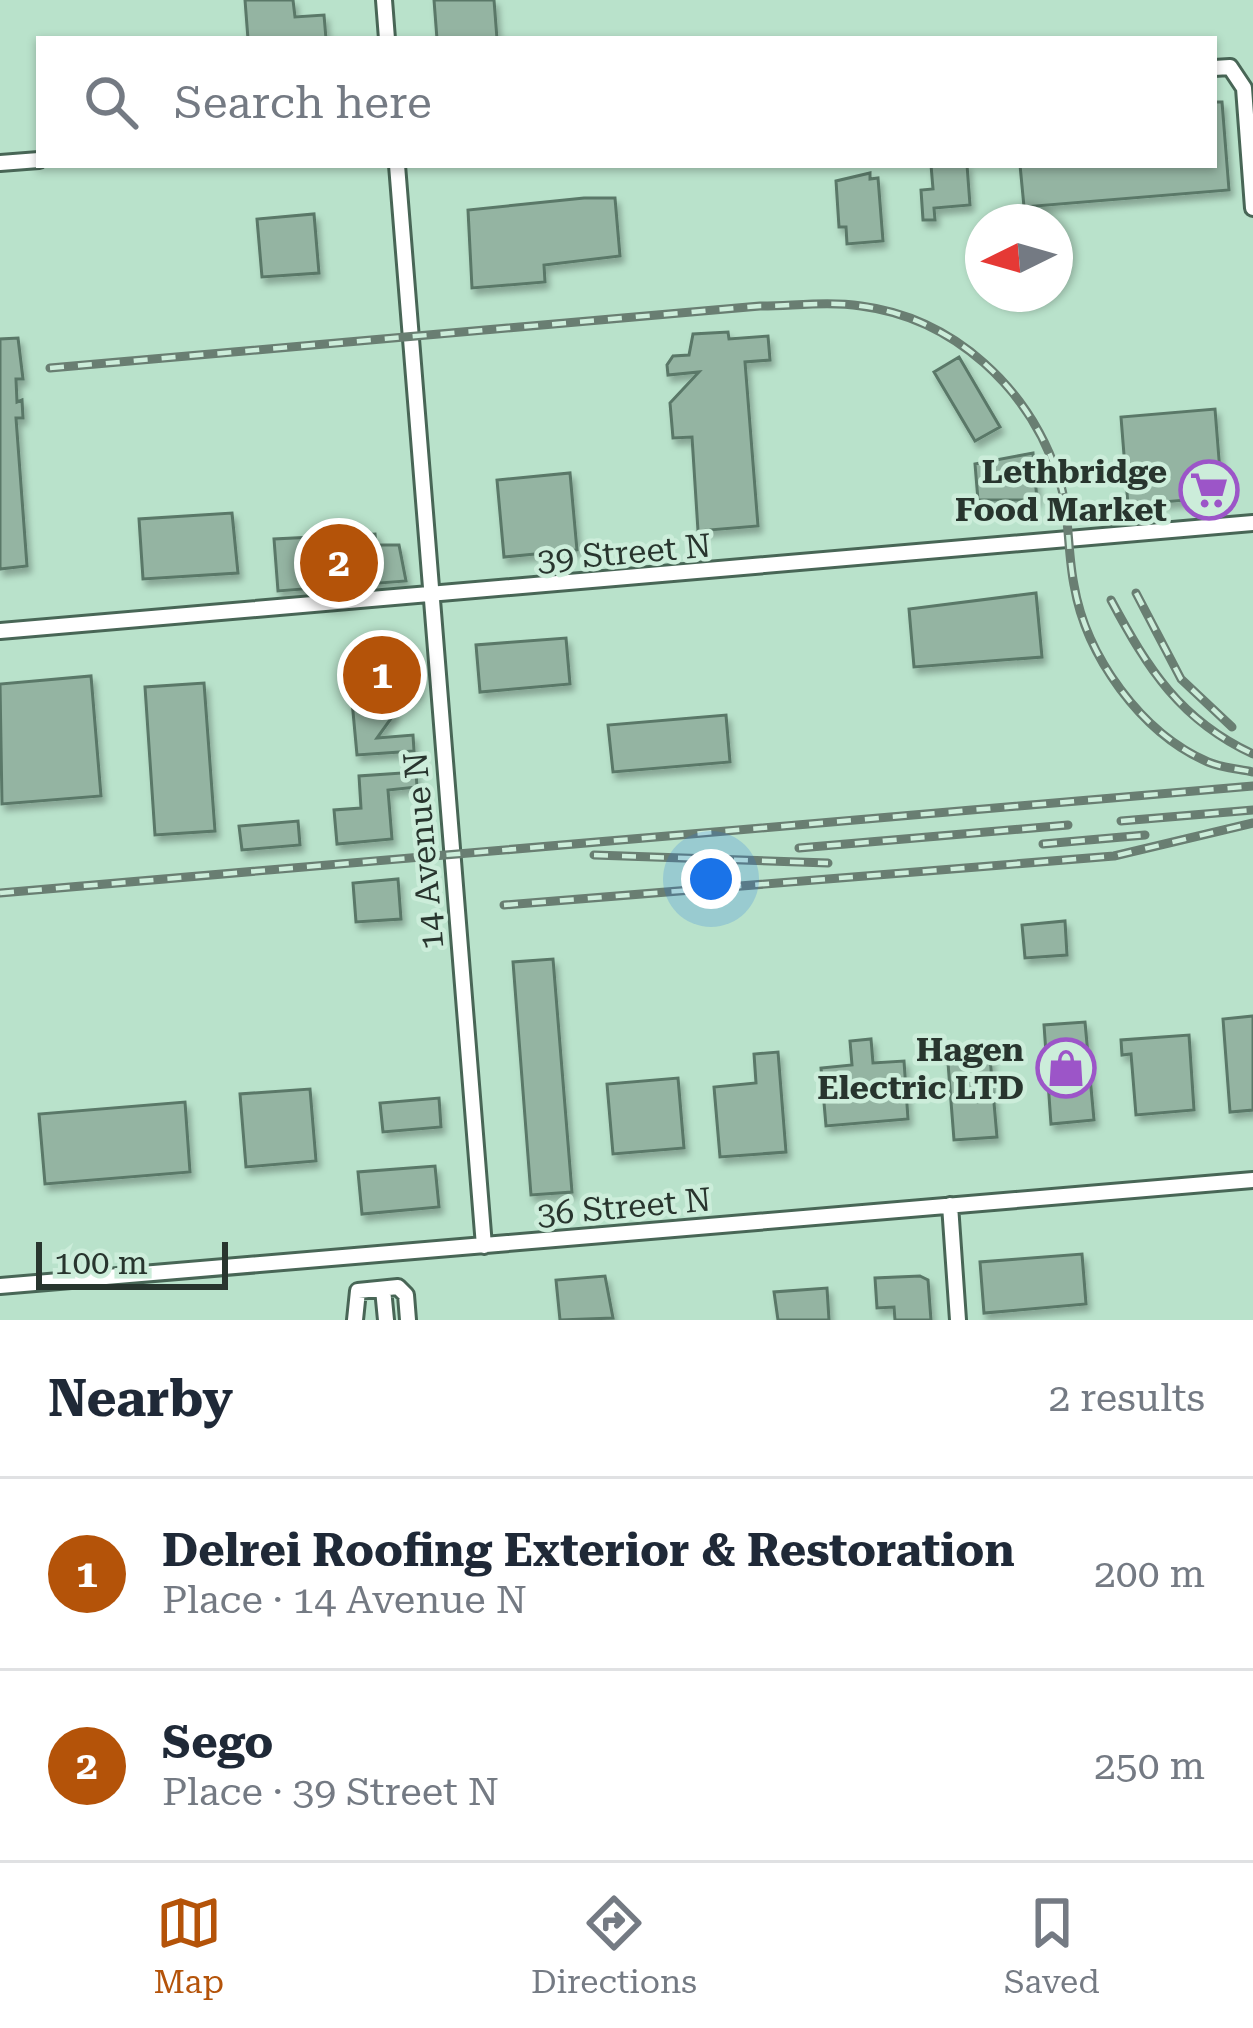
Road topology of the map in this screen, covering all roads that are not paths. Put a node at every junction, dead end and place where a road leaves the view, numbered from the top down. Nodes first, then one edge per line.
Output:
1 (384, 0) edge
2 (387, 36) edge
3 (1217, 68) edge
4 (36, 160) edge
5 (0, 164) edge
6 (397, 168) edge
7 (1253, 208) edge
8 (1253, 524) edge
9 (429, 596) junction
10 (0, 632) edge
11 (1253, 1180) edge
12 (950, 1205) junction
13 (484, 1246) junction
14 (0, 1286) edge
15 (383, 1289) junction
16 (355, 1320) edge
17 (386, 1320) edge
18 (408, 1320) edge
19 (958, 1320) edge

1 - 2 street
3 - 7 street
4 - 5 street
6 - 9 street, 14 Avenue N
8 - 9 street, 39 Street N
9 - 10 street, 39 Street N
9 - 13 street, 14 Avenue N
11 - 12 street, 36 Street N
12 - 13 street, 36 Street N
12 - 19 street
13 - 14 street, 36 Street N
15 - 16 street
15 - 17 street
15 - 18 street

